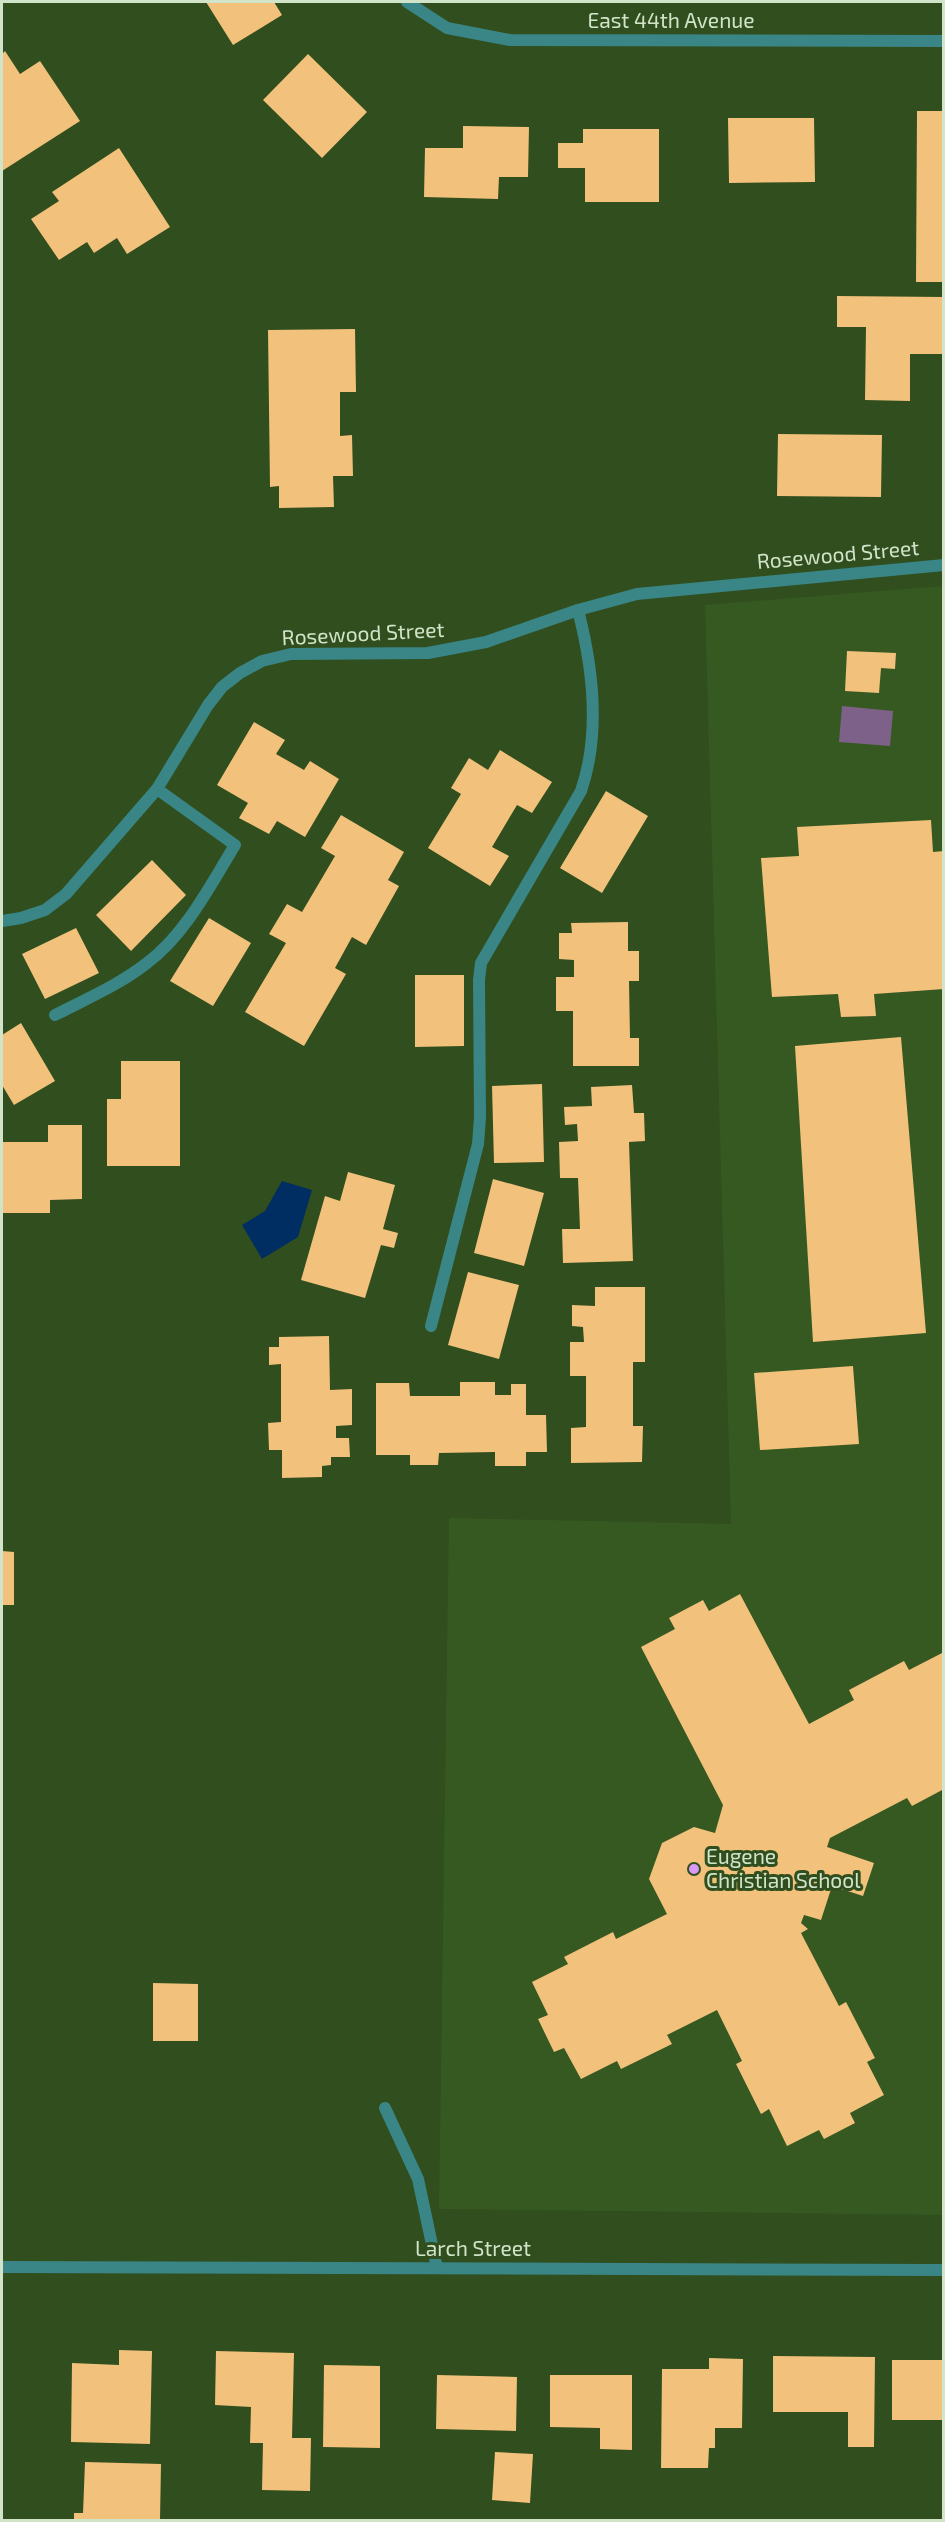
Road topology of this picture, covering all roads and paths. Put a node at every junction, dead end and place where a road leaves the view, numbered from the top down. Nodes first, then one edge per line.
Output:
1 (407, 2) edge
2 (944, 41) edge
3 (944, 565) edge
4 (578, 610) junction
5 (157, 789) junction
6 (2, 921) edge
7 (55, 1015) dead end
8 (431, 1326) dead end
9 (386, 2108) dead end
10 (2, 2267) edge
11 (437, 2268) junction
12 (944, 2270) edge

1 - 2 street, East 44th Avenue
3 - 4 street, Rosewood Street
4 - 5 street, Rosewood Street
4 - 8 street
5 - 6 street, Rosewood Street
5 - 7 street
9 - 11 street
10 - 11 street, Larch Street
11 - 12 street, Larch Street

